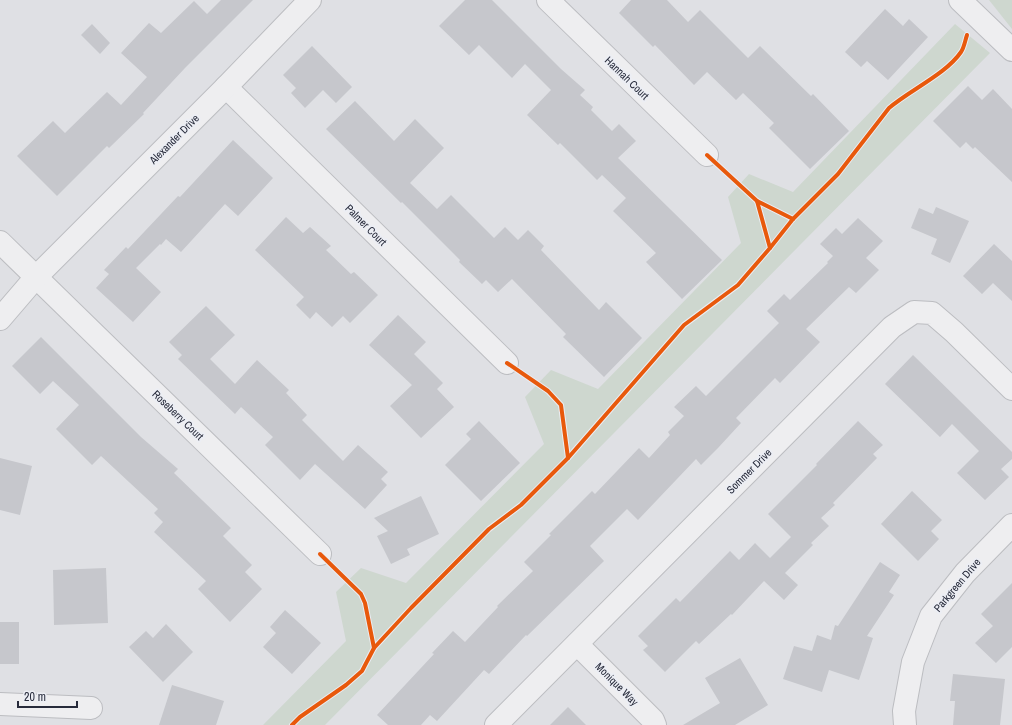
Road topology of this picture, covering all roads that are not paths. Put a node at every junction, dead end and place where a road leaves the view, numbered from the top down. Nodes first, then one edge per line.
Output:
1 (310, 0) edge
2 (548, 0) edge
3 (960, 0) edge
4 (1012, 50) edge
5 (226, 87) junction
6 (707, 155) dead end
7 (0, 242) edge
8 (36, 277) junction
9 (0, 319) edge
10 (506, 363) dead end
11 (1012, 389) edge
12 (1012, 525) edge
13 (320, 554) dead end
14 (577, 644) junction
15 (0, 704) edge
16 (91, 708) dead end
17 (496, 725) edge
18 (656, 725) edge
19 (905, 725) edge

1 - 5 street, Alexander Drive
2 - 6 street, Hannah Court
3 - 4 street
5 - 8 street, Alexander Drive
5 - 10 street, Palmer Court
7 - 8 street, Roseberry Court
8 - 9 street, Alexander Drive
8 - 13 street, Roseberry Court
11 - 14 street, Sommer Drive
12 - 19 street, Parkgreen Drive
14 - 17 street, Sommer Drive
14 - 18 street, Monique Way
15 - 16 street

